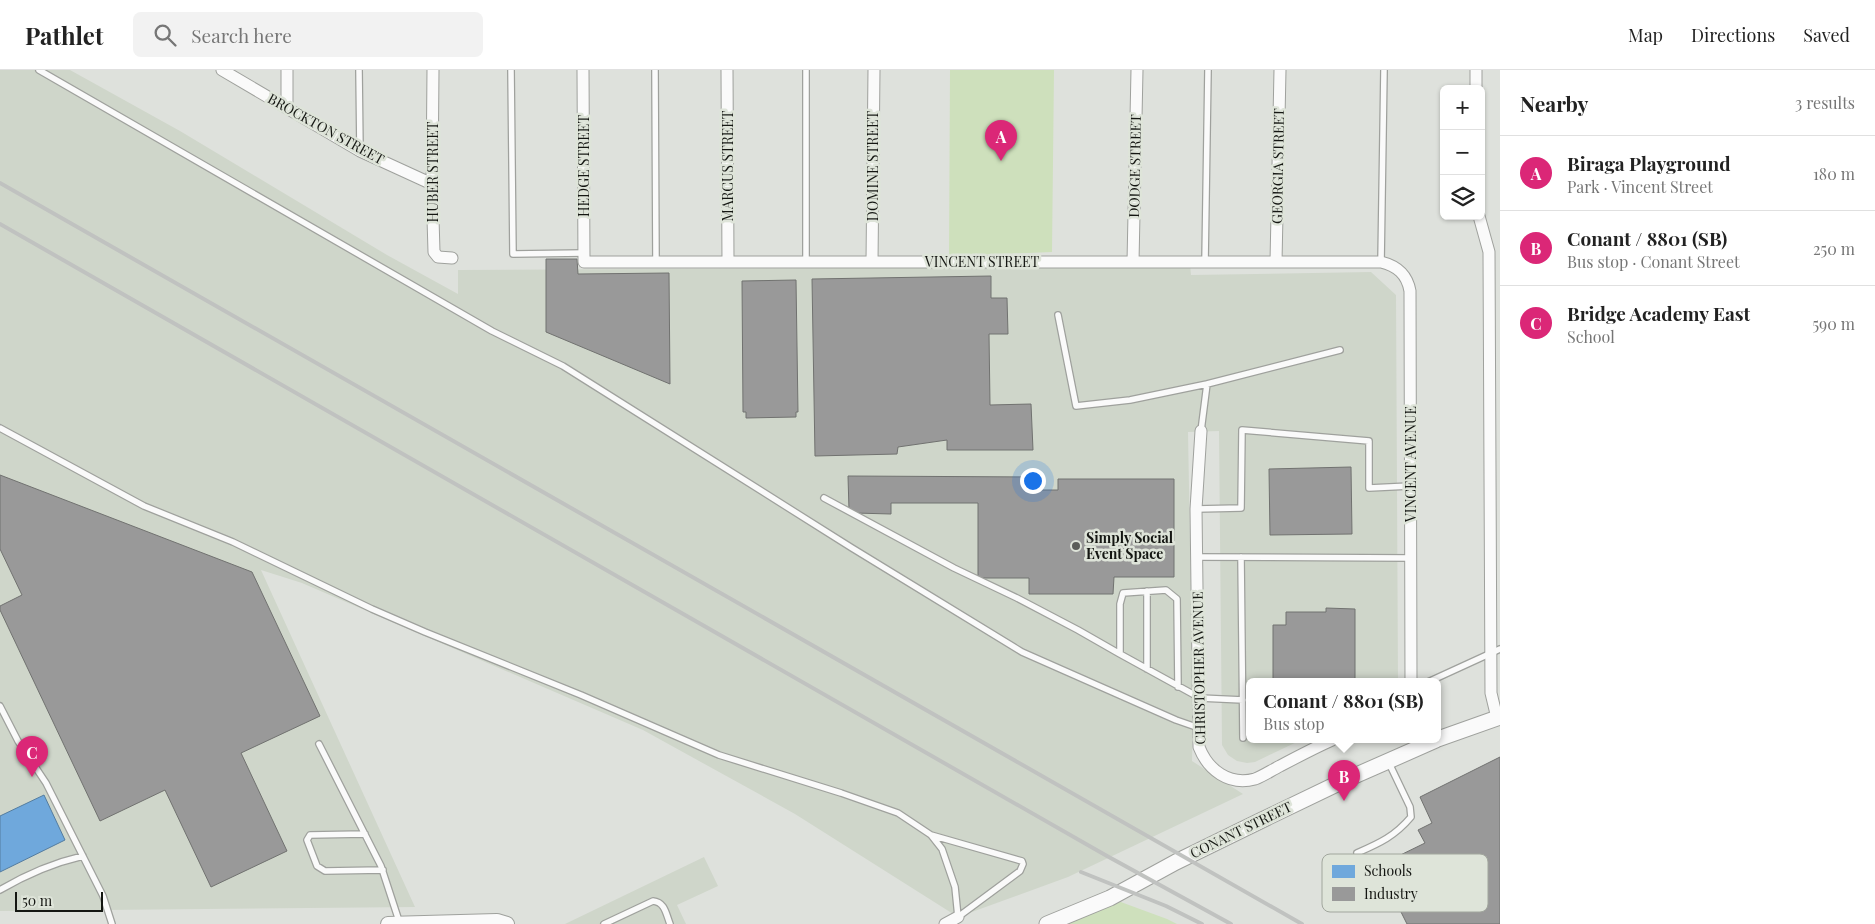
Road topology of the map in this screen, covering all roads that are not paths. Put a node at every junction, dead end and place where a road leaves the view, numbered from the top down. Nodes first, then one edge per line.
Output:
1 (39, 70) edge
2 (222, 70) edge
3 (287, 70) edge
4 (359, 70) edge
5 (433, 70) edge
6 (511, 70) edge
7 (583, 70) edge
8 (655, 70) edge
9 (727, 70) edge
10 (806, 70) edge
11 (874, 70) edge
12 (1137, 70) edge
13 (1208, 70) edge
14 (1280, 70) edge
15 (1384, 70) edge
16 (1476, 70) edge
17 (1476, 85) edge
18 (287, 108) junction
19 (360, 151) junction
20 (432, 184) junction
21 (1480, 220) edge
22 (452, 258) dead end
23 (584, 258) junction
24 (656, 262) junction
25 (728, 262) junction
26 (806, 262) junction
27 (872, 262) junction
28 (1133, 262) junction
29 (1205, 262) junction
30 (1276, 262) junction
31 (1381, 262) junction
32 (1058, 315) dead end
33 (1340, 350) dead end
34 (1208, 384) junction
35 (0, 428) edge
36 (1201, 431) joint
37 (1411, 486) junction
38 (824, 498) dead end
39 (1196, 509) junction
40 (1241, 556) junction
41 (1197, 557) junction
42 (1411, 558) junction
43 (1147, 591) junction
44 (1495, 651) edge
45 (1120, 654) junction
46 (1147, 669) junction
47 (1411, 678) edge
48 (1437, 678) edge
49 (1178, 686) junction
50 (1200, 698) junction
51 (1243, 700) junction
52 (0, 706) edge
53 (1498, 717) edge
54 (1199, 728) junction
55 (1441, 737) edge
56 (1243, 738) dead end
57 (1326, 743) edge
58 (320, 744) dead end
59 (1410, 746) edge
60 (1388, 761) junction
61 (365, 834) junction
62 (931, 835) dead end
63 (1357, 853) dead end
64 (83, 856) junction
65 (383, 870) junction
66 (0, 890) edge
67 (958, 917) junction
68 (112, 924) edge
69 (388, 924) edge
70 (400, 924) edge
71 (507, 924) edge
72 (604, 924) edge
73 (670, 924) edge
74 (945, 924) edge
75 (1046, 924) edge

1 - 54 lane
2 - 18 street, BROCKTON STREET
3 - 18 street
4 - 19 lane
5 - 20 street, HUBER STREET
6 - 23 lane
7 - 23 street, HEDGE STREET
8 - 24 lane
9 - 25 street, MARCUS STREET
10 - 26 lane
11 - 27 street, DOMINE STREET
12 - 28 street, DODGE STREET
13 - 29 lane
14 - 30 street, GEORGIA STREET
15 - 31 lane
16 - 17 street
18 - 19 street, BROCKTON STREET
19 - 20 street, BROCKTON STREET
20 - 22 street, HUBER STREET
21 - 44 street
23 - 24 street, VINCENT STREET
24 - 25 street, VINCENT STREET
25 - 26 street, VINCENT STREET
26 - 27 street, VINCENT STREET
27 - 28 street, VINCENT STREET
28 - 29 street, VINCENT STREET
29 - 30 street, VINCENT STREET
30 - 31 street, VINCENT STREET
31 - 37 street, VINCENT AVENUE
32 - 34 lane
33 - 34 lane
34 - 36 lane
35 - 67 lane
36 - 39 street, CHRISTOPHER AVENUE
37 - 39 lane
37 - 42 street, VINCENT AVENUE
38 - 45 lane
39 - 41 street, CHRISTOPHER AVENUE
40 - 41 lane
40 - 42 lane
40 - 51 lane
41 - 50 street, CHRISTOPHER AVENUE
42 - 47 street, VINCENT AVENUE
43 - 45 lane
43 - 46 lane
43 - 49 lane
44 - 48 lane
44 - 53 street
45 - 46 lane
46 - 49 lane
49 - 50 lane
50 - 51 lane
50 - 54 street, CHRISTOPHER AVENUE
51 - 56 lane
52 - 64 lane
53 - 55 main road, CONANT STREET
54 - 57 street, CHRISTOPHER AVENUE
58 - 61 lane
59 - 60 main road, CONANT STREET
60 - 63 lane
60 - 75 main road, CONANT STREET
61 - 65 lane
61 - 65 lane
62 - 67 lane
64 - 66 lane
64 - 68 lane
65 - 70 lane
67 - 74 street
69 - 70 street
70 - 71 street
72 - 73 lane

